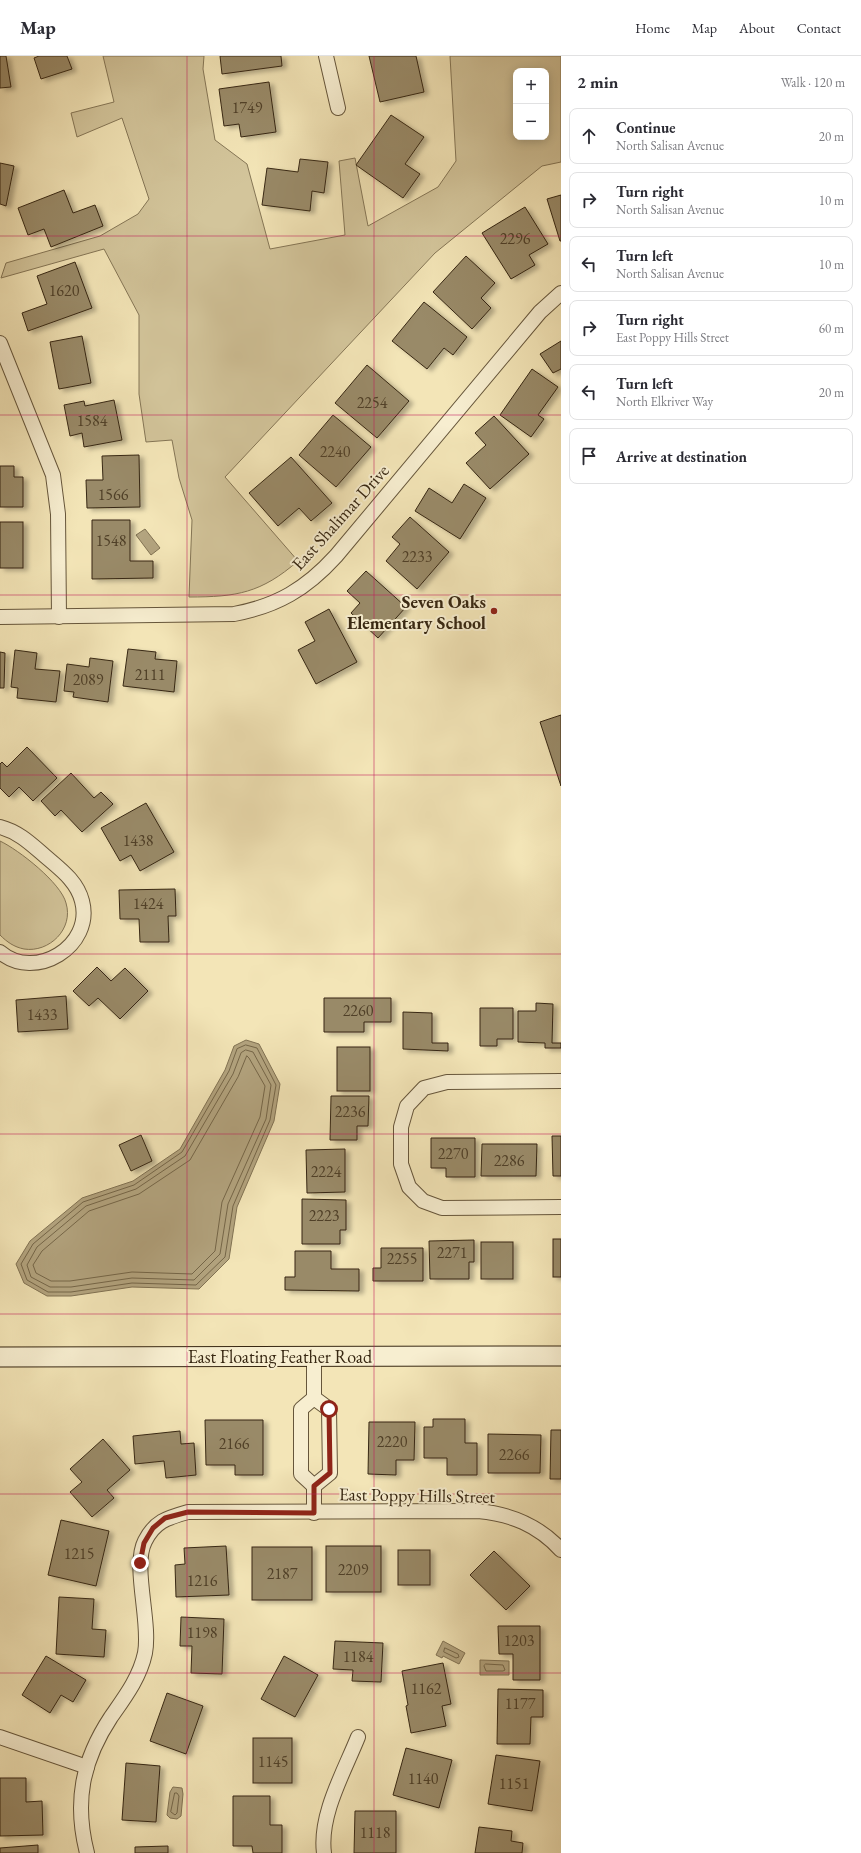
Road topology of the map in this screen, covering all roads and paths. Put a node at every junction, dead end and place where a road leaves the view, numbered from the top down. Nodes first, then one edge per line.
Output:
1 (326, 56) edge
2 (338, 108) dead end
3 (561, 293) edge
4 (0, 344) edge
5 (0, 617) edge
6 (59, 617) junction
7 (0, 827) edge
8 (0, 952) edge
9 (561, 1081) edge
10 (561, 1207) edge
11 (314, 1356) junction
12 (561, 1356) edge
13 (0, 1357) edge
14 (314, 1398) junction
15 (314, 1486) junction
16 (314, 1513) junction
17 (561, 1550) edge
18 (0, 1737) edge
19 (358, 1737) dead end
20 (86, 1767) junction
21 (87, 1853) edge
22 (324, 1853) edge

1 - 2 street
3 - 6 street, East Shalimar Drive
4 - 6 street
5 - 6 street, East Shalimar Drive
7 - 8 street
9 - 10 street
11 - 12 main road, East Floating Feather Road
11 - 13 main road, East Floating Feather Road
11 - 14 street
14 - 15 street
14 - 15 street
15 - 16 street
16 - 17 street, East Poppy Hills Street
16 - 20 street, East Poppy Hills Street
18 - 20 street
19 - 22 street
20 - 21 street

